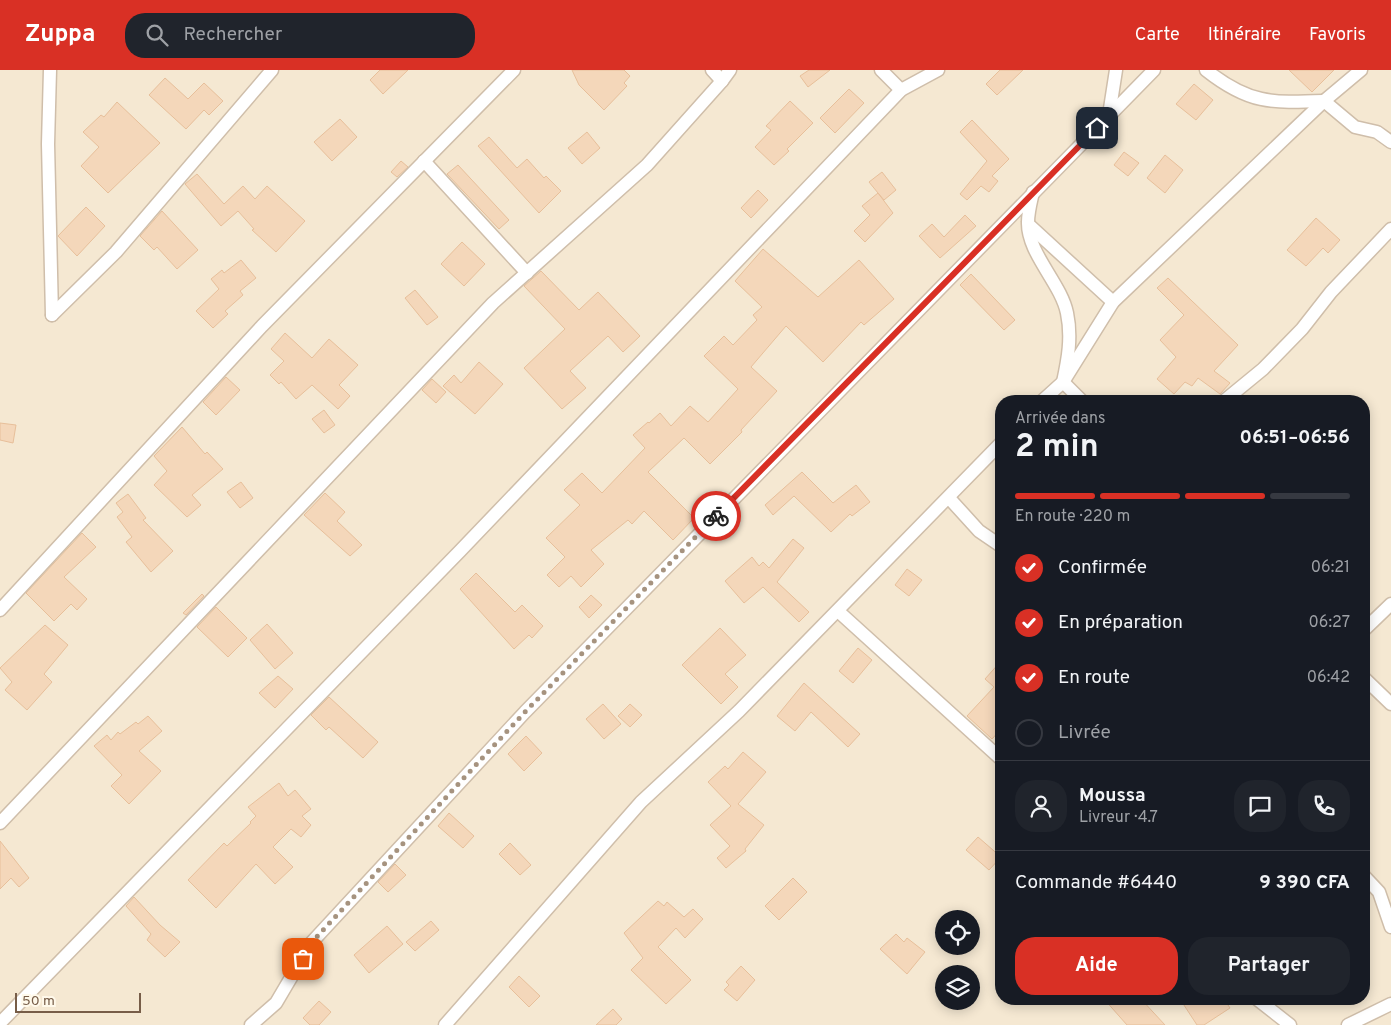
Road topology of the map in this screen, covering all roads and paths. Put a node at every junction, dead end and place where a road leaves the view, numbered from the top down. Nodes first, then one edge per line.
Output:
1 (272, 70) edge
2 (514, 70) edge
3 (712, 70) edge
4 (730, 70) edge
5 (881, 70) edge
6 (938, 70) edge
7 (1116, 70) edge
8 (1154, 70) edge
9 (1206, 70) edge
10 (1361, 70) edge
11 (52, 72) edge
12 (722, 81) junction
13 (901, 90) junction
14 (1324, 101) junction
15 (1109, 115) junction
16 (1391, 142) edge
17 (424, 161) junction
18 (1033, 192) junction
19 (1014, 211) junction
20 (1028, 224) junction
21 (1391, 229) edge
22 (527, 273) junction
23 (1114, 302) junction
24 (1063, 382) junction
25 (1049, 395) edge
26 (1076, 395) edge
27 (1231, 395) edge
28 (995, 449) edge
29 (949, 498) junction
30 (995, 542) edge
31 (1391, 604) edge
32 (0, 610) edge
33 (839, 612) junction
34 (1370, 624) edge
35 (1370, 684) edge
36 (1391, 704) edge
37 (995, 755) edge
38 (0, 823) edge
39 (1370, 882) edge
40 (1391, 927) edge
41 (1391, 1004) edge
42 (1265, 1005) edge
43 (0, 1023) edge
44 (251, 1025) edge
45 (445, 1025) edge
46 (1290, 1025) edge
47 (1348, 1025) edge

1 - 11 street
2 - 17 street
3 - 12 street
4 - 12 street
5 - 13 street
6 - 13 street
7 - 15 street
8 - 15 street
9 - 14 street
10 - 14 street
12 - 22 street
13 - 43 street
14 - 16 street
14 - 23 street
15 - 18 street
17 - 22 street
17 - 32 street
18 - 19 street
18 - 20 street
19 - 20 street
19 - 44 street
20 - 23 street
20 - 24 street
21 - 27 street
22 - 38 street
23 - 24 street
24 - 25 street
24 - 26 street
28 - 29 street
29 - 30 street
29 - 33 street
31 - 34 street
33 - 37 street
33 - 45 street
35 - 36 street
39 - 40 street
41 - 47 street
42 - 46 street

